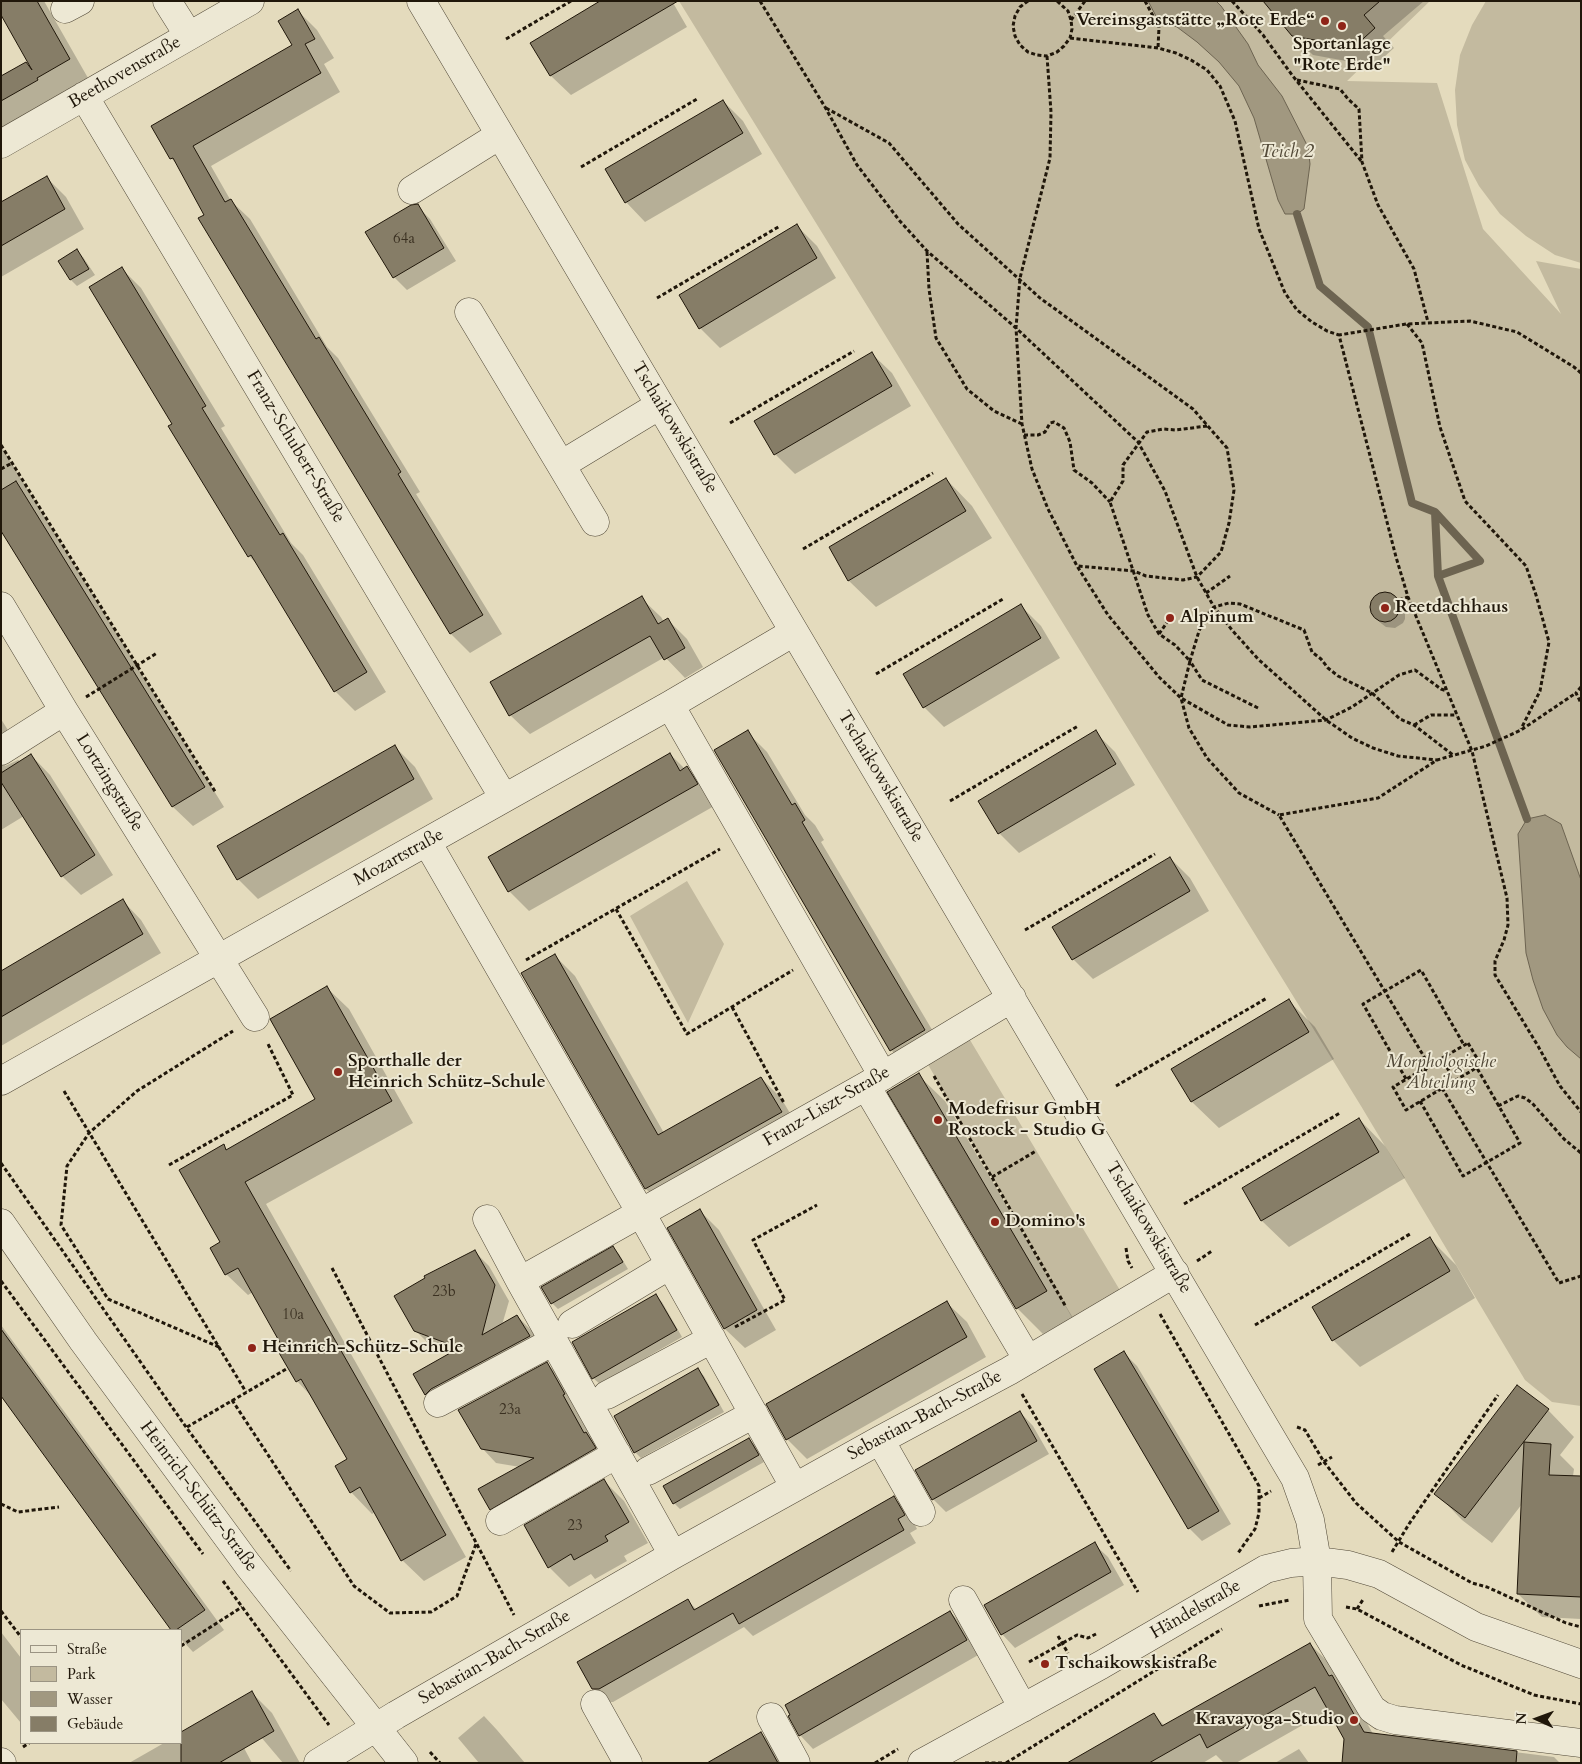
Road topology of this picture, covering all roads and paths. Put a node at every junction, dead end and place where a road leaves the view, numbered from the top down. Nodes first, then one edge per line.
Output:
1 (168, 1) edge
2 (250, 1) edge
3 (420, 1) edge
4 (570, 1) edge
5 (760, 1) edge
6 (1028, 1) edge
7 (1057, 1) edge
8 (1085, 1) edge
9 (1145, 1) edge
10 (1232, 1) edge
11 (1071, 20) junction
12 (189, 36) junction
13 (1070, 38) junction
14 (506, 39) dead end
15 (1158, 48) junction
16 (1047, 56) junction
17 (1297, 80) junction
18 (84, 96) junction
19 (697, 99) dead end
20 (825, 107) junction
21 (500, 135) junction
22 (1, 144) edge
23 (1362, 162) junction
24 (581, 167) dead end
25 (412, 190) dead end
26 (780, 226) dead end
27 (927, 251) junction
28 (1020, 278) junction
29 (657, 298) dead end
30 (470, 312) dead end
31 (1428, 322) junction
32 (1406, 324) junction
33 (1016, 328) junction
34 (1339, 335) junction
35 (854, 350) dead end
36 (1581, 373) edge
37 (660, 405) junction
38 (730, 423) dead end
39 (1022, 424) junction
40 (1208, 426) junction
41 (1024, 435) junction
42 (1138, 442) junction
43 (1, 445) edge
44 (12, 463) junction
45 (561, 465) junction
46 (1, 469) edge
47 (933, 473) dead end
48 (1110, 502) junction
49 (595, 522) dead end
50 (803, 549) dead end
51 (1077, 566) junction
52 (1134, 572) junction
53 (1230, 576) dead end
54 (1197, 577) junction
55 (1206, 593) junction
56 (1408, 596) junction
57 (1003, 600) dead end
58 (1399, 600) dead end
59 (1, 606) edge
60 (1214, 606) junction
61 (1170, 618) dead end
62 (794, 632) junction
63 (1159, 634) junction
64 (157, 653) dead end
65 (1190, 660) junction
66 (138, 665) junction
67 (876, 674) dead end
68 (1581, 687) edge
69 (1447, 691) junction
70 (1372, 693) junction
71 (1576, 693) junction
72 (1181, 698) junction
73 (1581, 703) edge
74 (670, 704) junction
75 (1258, 708) dead end
76 (64, 711) junction
77 (1457, 715) junction
78 (1326, 720) junction
79 (1414, 725) junction
80 (1078, 726) dead end
81 (1520, 730) junction
82 (1, 751) edge
83 (1472, 751) junction
84 (1454, 756) junction
85 (1437, 760) junction
86 (216, 793) dead end
87 (504, 798) junction
88 (950, 801) dead end
89 (1279, 815) junction
90 (745, 835) junction
91 (427, 842) junction
92 (1155, 854) dead end
93 (616, 909) junction
94 (1025, 930) dead end
95 (815, 957) junction
96 (219, 959) junction
97 (503, 973) junction
98 (1386, 990) junction
99 (1012, 998) junction
100 (1267, 998) dead end
101 (732, 1007) junction
102 (255, 1017) junction
103 (1464, 1045) junction
104 (922, 1054) junction
105 (1429, 1065) junction
106 (1477, 1068) junction
107 (1406, 1079) junction
108 (1, 1081) edge
109 (875, 1081) junction
110 (1116, 1086) dead end
111 (1442, 1088) junction
112 (64, 1091) dead end
113 (1420, 1101) junction
114 (1498, 1106) junction
115 (1581, 1112) edge
116 (1340, 1113) dead end
117 (796, 1125) junction
118 (89, 1132) junction
119 (1036, 1151) dead end
120 (1581, 1153) edge
121 (1487, 1162) junction
122 (1, 1163) edge
123 (169, 1165) dead end
124 (992, 1177) junction
125 (1184, 1204) dead end
126 (817, 1206) dead end
127 (641, 1213) junction
128 (487, 1219) dead end
129 (1, 1223) edge
130 (1410, 1234) dead end
131 (1212, 1251) dead end
132 (670, 1265) junction
133 (1186, 1267) junction
134 (332, 1268) dead end
135 (1581, 1276) edge
136 (1, 1281) edge
137 (520, 1281) junction
138 (1146, 1290) junction
139 (1255, 1325) dead end
140 (1079, 1330) junction
141 (563, 1332) junction
142 (712, 1340) junction
143 (219, 1347) junction
144 (1019, 1366) junction
145 (288, 1368) dead end
146 (246, 1392) junction
147 (608, 1395) dead end
148 (1498, 1395) dead end
149 (232, 1400) junction
150 (438, 1403) dead end
151 (754, 1414) junction
152 (1294, 1426) dead end
153 (186, 1427) junction
154 (880, 1440) junction
155 (158, 1443) junction
156 (617, 1454) junction
157 (1332, 1457) dead end
158 (1324, 1462) junction
159 (648, 1471) dead end
160 (794, 1486) junction
161 (1, 1504) edge
162 (59, 1507) dead end
163 (921, 1512) dead end
164 (500, 1521) dead end
165 (1399, 1542) junction
166 (476, 1543) junction
167 (673, 1554) junction
168 (1230, 1558) dead end
169 (207, 1559) dead end
170 (1317, 1561) junction
171 (219, 1575) dead end
172 (295, 1577) dead end
173 (1138, 1592) dead end
174 (963, 1600) dead end
175 (1287, 1600) dead end
176 (1317, 1600) junction
177 (1258, 1606) dead end
178 (242, 1607) junction
179 (1, 1611) edge
180 (1225, 1627) dead end
181 (1581, 1627) edge
182 (1096, 1634) dead end
183 (20, 1636) edge
184 (1058, 1636) dead end
185 (528, 1639) junction
186 (1062, 1643) junction
187 (182, 1645) edge
188 (1068, 1653) dead end
189 (1581, 1664) edge
190 (1010, 1684) junction
191 (595, 1704) dead end
192 (1581, 1704) edge
193 (1023, 1708) junction
194 (771, 1718) dead end
195 (375, 1728) junction
196 (1581, 1743) edge
197 (345, 1747) junction
198 (427, 1749) dead end
199 (911, 1755) edge
200 (318, 1763) edge
201 (404, 1763) edge
202 (440, 1763) edge
203 (628, 1763) edge
204 (796, 1763) edge
205 (875, 1763) edge
206 (985, 1763) edge
207 (1005, 1763) edge

1 - 12 street
2 - 12 street, Beethovenstraße
3 - 21 street, Tschaikowskistraße
4 - 14 path
5 - 20 path
6 - 16 path
7 - 11 path
8 - 11 path
9 - 15 path
10 - 17 path
11 - 13 path
12 - 18 street, Beethovenstraße
13 - 15 path
13 - 16 path
15 - 34 path
16 - 28 path
17 - 23 path
17 - 23 path
18 - 22 street, Beethovenstraße
18 - 87 street, Franz-Schubert-Straße
19 - 24 path
20 - 27 path
20 - 28 path
21 - 25 street
21 - 37 street, Tschaikowskistraße
23 - 31 path
26 - 29 path
27 - 33 path
27 - 39 path
28 - 33 path
28 - 40 path
30 - 45 street
31 - 32 path
31 - 36 path
32 - 34 path
32 - 81 path
33 - 39 path
33 - 42 path
34 - 56 path
35 - 38 path
37 - 45 street
37 - 62 street, Tschaikowskistraße
39 - 41 path
40 - 42 path
40 - 54 path
41 - 48 path
41 - 51 path
42 - 48 path
42 - 54 path
43 - 44 path
44 - 46 path
44 - 66 path
45 - 49 street
47 - 50 path
48 - 52 path
51 - 52 path
51 - 72 path
52 - 54 path
52 - 63 path
53 - 55 path
54 - 55 path
55 - 60 path
56 - 58 path
56 - 69 path
57 - 67 path
59 - 76 street, Lortzingstraße
60 - 65 path
60 - 70 path
60 - 78 path
61 - 63 path
62 - 74 street, Mozartstraße
62 - 99 street, Tschaikowskistraße
63 - 65 path
64 - 66 path
65 - 72 path
65 - 75 path
66 - 76 path
66 - 86 path
68 - 71 path
69 - 70 path
69 - 77 path
70 - 78 path
70 - 79 path
71 - 73 path
71 - 81 path
72 - 78 path
72 - 89 path
74 - 87 street, Mozartstraße
74 - 90 street
76 - 82 street
76 - 96 street, Lortzingstraße
77 - 79 path
77 - 83 path
78 - 85 path
79 - 84 path
80 - 88 path
81 - 83 path
83 - 84 path
83 - 115 path
84 - 85 path
85 - 89 path
87 - 91 street, Mozartstraße
89 - 98 path
90 - 93 path
90 - 95 street
91 - 96 street, Mozartstraße
91 - 97 street
92 - 94 path
93 - 97 path
93 - 101 path
95 - 101 path
95 - 109 street
96 - 102 street, Lortzingstraße
96 - 108 street, Mozartstraße
97 - 127 street
98 - 103 path
98 - 105 path
98 - 107 path
99 - 104 street, Franz-Liszt-Straße
99 - 133 street, Tschaikowskistraße
100 - 110 path
101 - 117 path
102 - 118 path
102 - 123 path
103 - 105 path
103 - 106 path
104 - 109 street, Franz-Liszt-Straße
104 - 124 path
105 - 107 path
105 - 111 path
105 - 111 path
106 - 111 path
106 - 114 path
107 - 113 path
109 - 117 street, Franz-Liszt-Straße
109 - 144 street
111 - 113 path
111 - 121 path
112 - 118 path
113 - 121 path
114 - 120 path
114 - 121 path
116 - 125 path
117 - 127 street, Franz-Liszt-Straße
118 - 143 path
118 - 143 path
119 - 124 path
121 - 135 path
122 - 153 path
124 - 140 path
126 - 142 path
127 - 132 street
127 - 137 street
128 - 137 street
129 - 155 street, Heinrich-Schütz-Straße
130 - 139 path
131 - 133 path
132 - 141 street
132 - 142 street
133 - 138 street, Sebastian-Bach-Straße
133 - 170 street, Tschaikowskistraße
134 - 166 path
136 - 169 path
137 - 141 street
138 - 140 street, Sebastian-Bach-Straße
138 - 168 path
140 - 144 street, Sebastian-Bach-Straße
141 - 150 street
141 - 156 street
142 - 147 street
142 - 151 street
143 - 146 path
144 - 154 street, Sebastian-Bach-Straße
144 - 173 path
145 - 146 path
146 - 149 path
148 - 165 path
149 - 153 path
149 - 166 path
151 - 159 street
151 - 160 street
152 - 158 path
153 - 155 path
153 - 172 path
154 - 160 street, Sebastian-Bach-Straße
154 - 163 street
155 - 195 street, Heinrich-Schütz-Straße
156 - 164 street
156 - 167 street
157 - 158 path
158 - 165 path
160 - 167 street, Sebastian-Bach-Straße
161 - 162 path
165 - 181 path
166 - 185 path
167 - 185 street, Sebastian-Bach-Straße
170 - 176 street, Tschaikowskistraße
170 - 189 street
170 - 193 street, Händelstraße
171 - 178 path
174 - 190 street
175 - 177 path
176 - 192 path
176 - 196 street, Tschaikowskistraße
178 - 187 path
178 - 197 path
179 - 183 path
180 - 207 path
182 - 186 path
184 - 186 path
185 - 195 street, Sebastian-Bach-Straße
186 - 188 path
186 - 190 path
190 - 193 street
191 - 203 street
193 - 199 street, Händelstraße
194 - 204 street
195 - 197 street, Sebastian-Bach-Straße
195 - 201 street, Heinrich-Schütz-Straße
197 - 200 street, Sebastian-Bach-Straße
198 - 202 path
199 - 205 path
206 - 207 path

